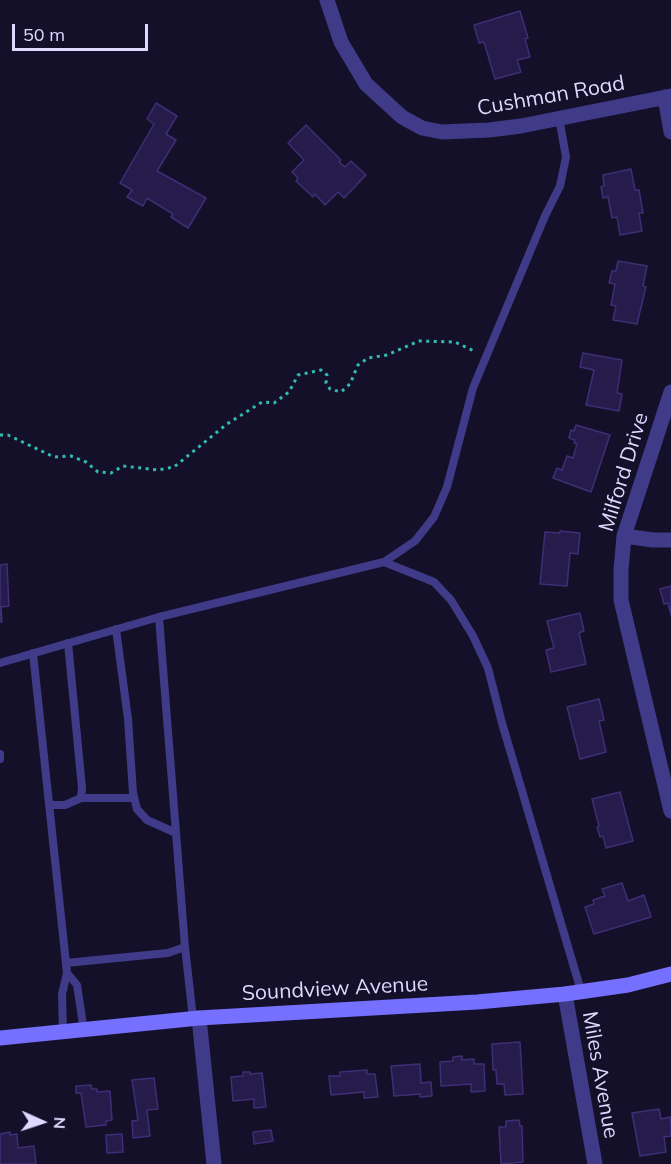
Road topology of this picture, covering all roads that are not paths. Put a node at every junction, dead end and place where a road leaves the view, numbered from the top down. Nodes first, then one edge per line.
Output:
1 (327, 0) edge
2 (668, 97) edge
3 (559, 118) junction
4 (671, 132) edge
5 (671, 392) edge
6 (624, 536) junction
7 (671, 540) edge
8 (384, 562) junction
9 (159, 617) junction
10 (116, 629) junction
11 (68, 643) junction
12 (33, 652) junction
13 (0, 663) edge
14 (0, 754) edge
15 (0, 759) edge
16 (81, 798) junction
17 (134, 798) junction
18 (49, 805) junction
19 (671, 812) edge
20 (176, 833) junction
21 (185, 947) junction
22 (66, 963) junction
23 (67, 973) junction
24 (671, 974) edge
25 (581, 992) junction
26 (565, 994) junction
27 (196, 1018) junction
28 (84, 1031) junction
29 (63, 1033) junction
30 (0, 1038) edge
31 (214, 1164) edge
32 (595, 1164) edge

1 - 3 street, Cushman Road
2 - 3 street, Cushman Road
2 - 4 street
3 - 8 lane
5 - 6 street, Milford Drive
6 - 7 street
6 - 19 street, Milford Drive
8 - 9 lane
8 - 25 lane
9 - 10 lane
9 - 20 lane
10 - 11 lane
10 - 17 lane
11 - 12 lane
11 - 16 lane
12 - 13 lane
12 - 18 lane
14 - 15 lane
16 - 17 lane
16 - 18 lane
17 - 20 lane
18 - 22 lane
20 - 21 lane
21 - 22 lane
21 - 27 lane
22 - 23 lane
23 - 28 lane
23 - 29 lane
24 - 25 street, Soundview Avenue
25 - 26 street, Soundview Avenue
26 - 27 street, Soundview Avenue
26 - 32 street, Miles Avenue
27 - 28 street, Soundview Avenue
27 - 31 street
28 - 29 street, Soundview Avenue
29 - 30 street, Soundview Avenue

